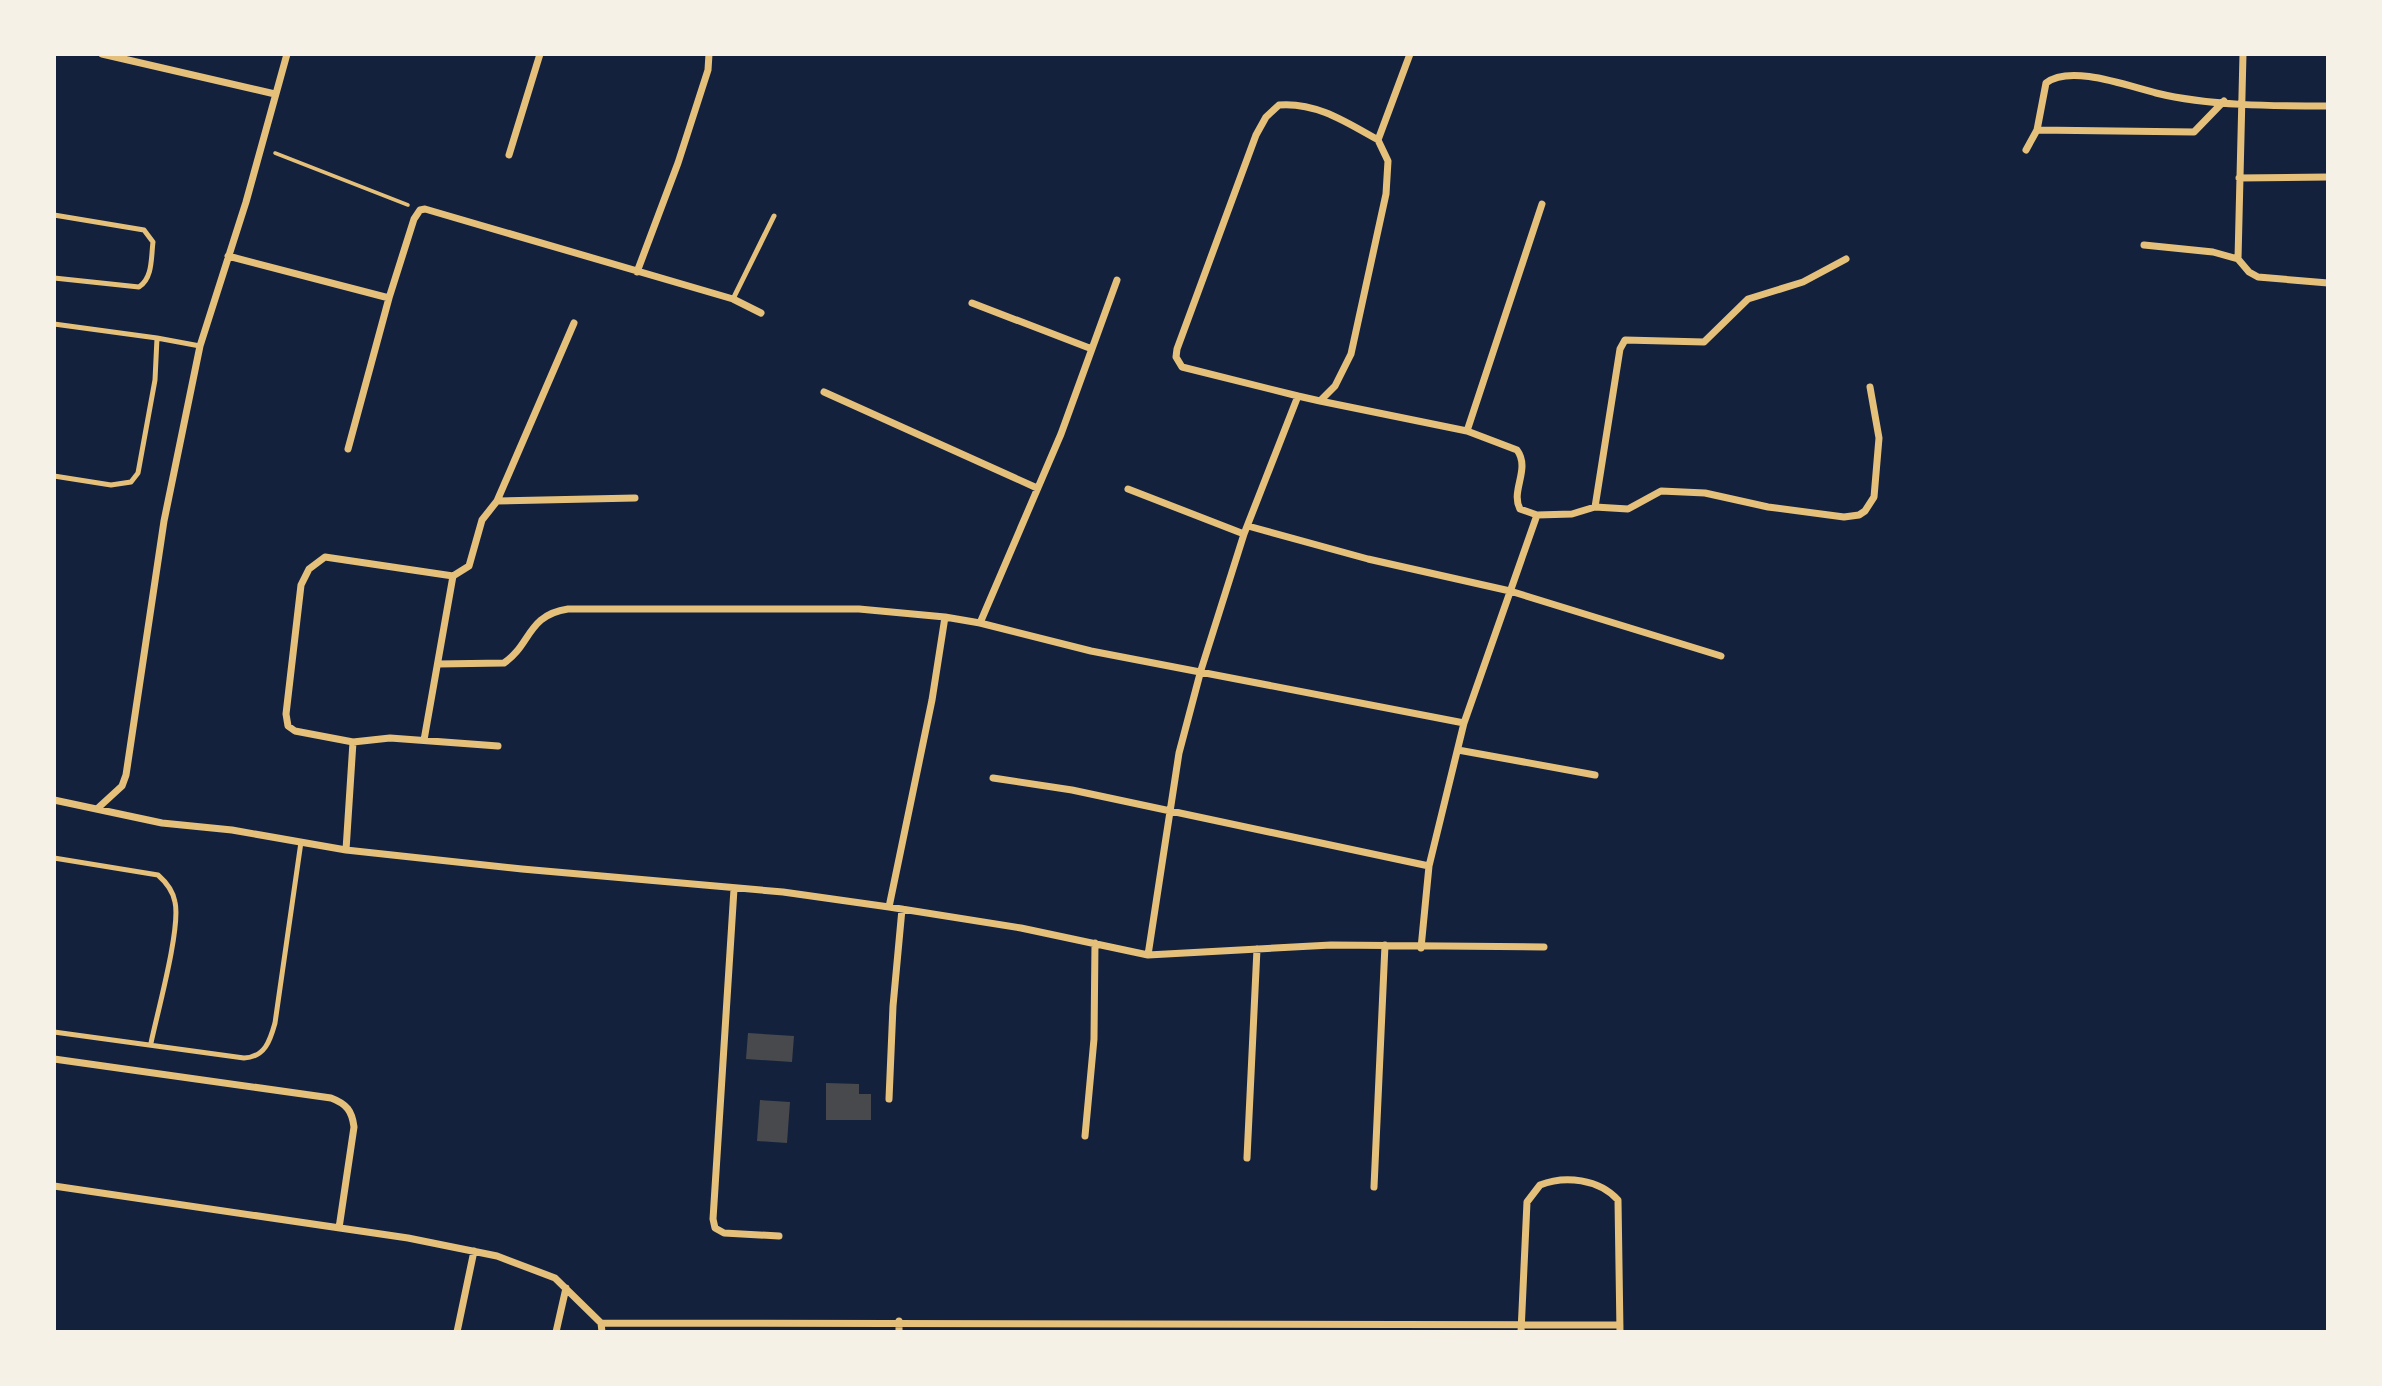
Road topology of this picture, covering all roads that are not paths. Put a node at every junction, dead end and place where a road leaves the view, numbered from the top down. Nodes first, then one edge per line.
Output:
1 (102, 54) edge
2 (287, 54) edge
3 (540, 54) edge
4 (709, 54) edge
5 (1410, 54) edge
6 (2243, 54) edge
7 (275, 94) junction
8 (2224, 101) junction
9 (2244, 105) junction
10 (2328, 106) edge
11 (2037, 130) junction
12 (1378, 140) junction
13 (2026, 150) dead end
14 (509, 155) dead end
15 (2328, 177) edge
16 (2239, 178) junction
17 (1542, 204) dead end
18 (54, 215) edge
19 (774, 216) dead end
20 (2144, 245) dead end
21 (228, 256) junction
22 (1846, 259) dead end
23 (2238, 259) junction
24 (637, 272) junction
25 (54, 278) edge
26 (1117, 280) dead end
27 (2328, 283) edge
28 (388, 298) junction
29 (733, 299) junction
30 (972, 303) dead end
31 (761, 313) dead end
32 (574, 323) dead end
33 (54, 324) edge
34 (157, 338) junction
35 (200, 346) junction
36 (1092, 349) junction
37 (1870, 387) dead end
38 (824, 392) dead end
39 (1298, 396) junction
40 (1320, 401) junction
41 (1467, 431) junction
42 (348, 449) dead end
43 (54, 476) edge
44 (1037, 488) junction
45 (1128, 489) dead end
46 (635, 499) dead end
47 (497, 501) junction
48 (1595, 507) junction
49 (1537, 515) junction
50 (1248, 526) junction
51 (1244, 534) junction
52 (453, 576) junction
53 (1510, 591) junction
54 (945, 617) junction
55 (980, 623) junction
56 (1721, 656) dead end
57 (438, 664) junction
58 (1201, 670) junction
59 (1464, 723) junction
60 (424, 740) junction
61 (353, 742) junction
62 (498, 746) dead end
63 (1458, 750) junction
64 (1595, 775) dead end
65 (993, 778) dead end
66 (54, 800) edge
67 (98, 808) junction
68 (1170, 811) junction
69 (301, 842) junction
70 (346, 850) junction
71 (54, 858) edge
72 (1429, 866) junction
73 (734, 890) junction
74 (889, 907) junction
75 (902, 909) junction
76 (1095, 943) junction
77 (1385, 945) junction
78 (1544, 947) dead end
79 (1421, 948) junction
80 (1257, 949) junction
81 (1148, 956) junction
82 (54, 1032) edge
83 (151, 1043) junction
84 (54, 1059) edge
85 (889, 1099) dead end
86 (1085, 1136) dead end
87 (1247, 1158) dead end
88 (54, 1186) edge
89 (1374, 1187) dead end
90 (339, 1228) junction
91 (779, 1236) dead end
92 (474, 1251) junction
93 (566, 1288) junction
94 (899, 1321) junction
95 (601, 1323) junction
96 (1179, 1328) edge
97 (1302, 1328) edge
98 (1620, 1328) edge
99 (1521, 1329) edge
100 (457, 1332) edge
101 (555, 1332) edge
102 (602, 1332) edge
103 (899, 1332) edge

1 - 7 street
2 - 7 street
3 - 14 street
4 - 24 street
5 - 12 street
6 - 9 street
7 - 21 street
8 - 9 street
8 - 11 street
8 - 11 street
9 - 10 street
9 - 16 street
11 - 13 street
12 - 39 street
12 - 40 street
15 - 16 street
16 - 23 street
17 - 41 street
18 - 25 lane
19 - 29 lane
20 - 23 street
21 - 28 street
21 - 35 street
22 - 48 street
23 - 27 street
24 - 28 street
24 - 29 street
26 - 36 street
28 - 42 street
29 - 31 street
30 - 36 street
32 - 47 street
33 - 34 lane
34 - 35 lane
34 - 43 lane
35 - 67 street
36 - 44 street
37 - 48 street
38 - 44 street
39 - 40 street
39 - 50 street
40 - 41 street
41 - 49 street
44 - 55 street
45 - 51 street
46 - 47 street
47 - 52 street
48 - 49 street
49 - 53 street
50 - 51 street
50 - 53 street
51 - 58 street
52 - 57 street
52 - 61 street
53 - 56 street
53 - 59 street
54 - 55 street
54 - 57 street
54 - 74 street
55 - 58 street
57 - 60 street
58 - 59 street
58 - 68 street
59 - 63 street
60 - 61 street
60 - 62 street
61 - 70 street
63 - 64 street
63 - 72 street
65 - 68 street
66 - 67 street
67 - 69 street
68 - 72 street
68 - 81 street
69 - 70 street
69 - 83 lane
70 - 73 street
71 - 83 lane
72 - 79 street
73 - 74 street
73 - 91 street
74 - 75 street
75 - 76 street
75 - 85 street
76 - 81 street
76 - 86 street
77 - 79 street
77 - 80 street
77 - 89 street
78 - 79 street
80 - 81 street
80 - 87 street
82 - 83 lane
84 - 90 street
88 - 90 street
90 - 92 street
92 - 93 street
92 - 100 street
93 - 95 street
93 - 101 street
94 - 95 street
94 - 96 street
94 - 103 street
95 - 102 street
96 - 97 street
97 - 99 street
98 - 99 street
98 - 99 street

